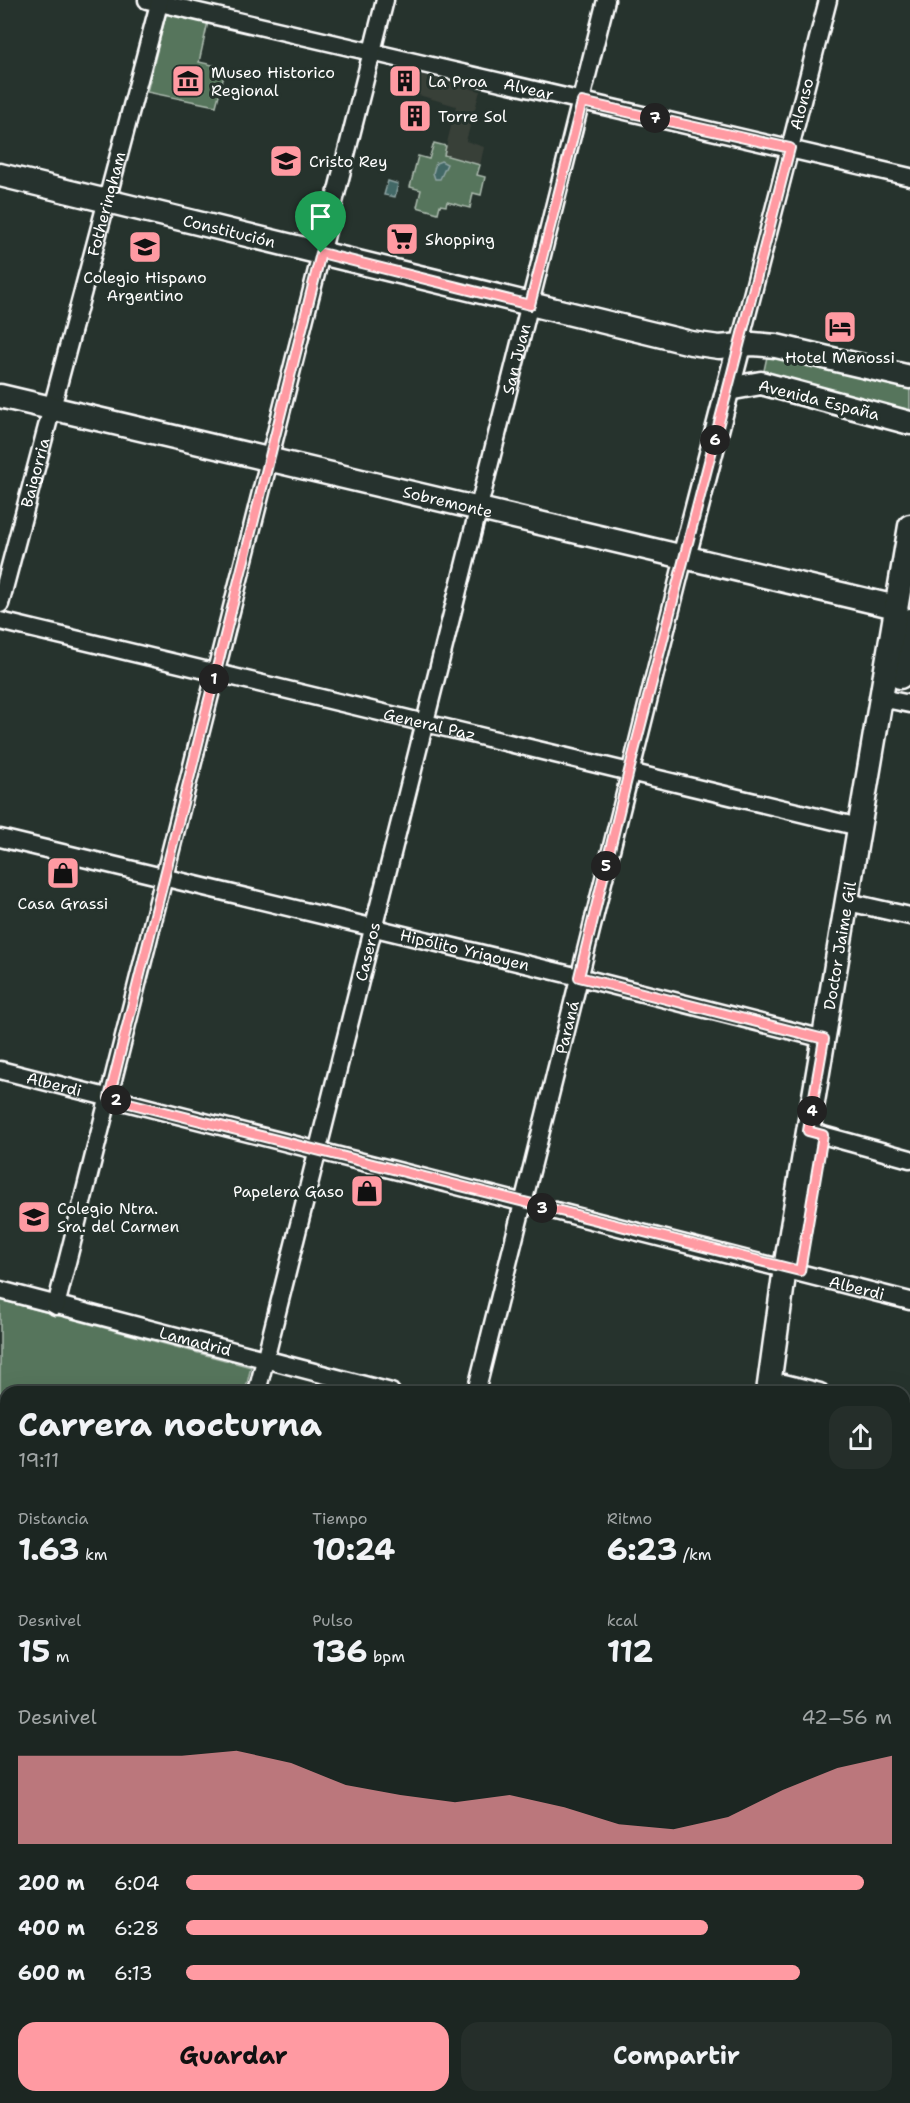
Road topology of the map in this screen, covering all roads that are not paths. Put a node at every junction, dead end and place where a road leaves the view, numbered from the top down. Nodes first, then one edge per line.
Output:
1 (385, 0) edge
2 (606, 0) edge
3 (828, 0) edge
4 (156, 1) edge
5 (372, 54) junction
6 (582, 102) junction
7 (790, 148) junction
8 (0, 176) edge
9 (910, 177) edge
10 (105, 202) junction
11 (321, 253) junction
12 (530, 305) junction
13 (739, 346) junction
14 (910, 377) edge
15 (728, 389) junction
16 (0, 396) edge
17 (52, 409) junction
18 (910, 423) edge
19 (271, 460) junction
20 (479, 509) junction
21 (910, 526) edge
22 (684, 557) junction
23 (0, 604) edge
24 (903, 613) edge
25 (0, 621) edge
26 (217, 671) junction
27 (896, 701) edge
28 (425, 722) junction
29 (629, 771) junction
30 (860, 827) junction
31 (0, 838) edge
32 (165, 878) junction
33 (855, 903) junction
34 (910, 916) edge
35 (375, 929) junction
36 (579, 977) junction
37 (824, 1039) junction
38 (0, 1070) edge
39 (109, 1098) junction
40 (816, 1133) junction
41 (316, 1150) junction
42 (910, 1159) edge
43 (523, 1204) junction
44 (792, 1270) junction
45 (0, 1290) edge
46 (910, 1301) edge
47 (56, 1306) junction
48 (265, 1358) junction
49 (258, 1386) edge
50 (369, 1386) edge
51 (478, 1386) edge
52 (778, 1386) edge

1 - 5 street
2 - 6 street, San Juan
3 - 7 street, Alonso
4 - 5 street, Alvear
4 - 10 street, Fotheringham
5 - 6 street, Alvear
5 - 11 street
6 - 7 street, Alvear
6 - 12 street, San Juan
7 - 9 street, Alvear
7 - 13 street, Alonso
8 - 10 main road, Constitución
10 - 11 main road, Constitución
10 - 17 street, Fotheringham
11 - 12 main road, Constitución
11 - 19 street
12 - 13 main road, Constitución
12 - 20 street, San Juan
13 - 14 main road
13 - 15 main road, Alonso
15 - 18 main road, Avenida España
15 - 22 main road, Alonso
16 - 17 main road, Sobremonte
17 - 19 main road, Sobremonte
17 - 23 street, Baigorria
19 - 20 main road, Sobremonte
19 - 26 street
20 - 22 main road, Sobremonte
20 - 28 street, Caseros
21 - 24 main road
22 - 24 main road, Sobremonte
22 - 29 street, Paraná
24 - 27 main road
25 - 26 street, General Paz
26 - 28 street, General Paz
26 - 32 street
27 - 30 main road, Doctor Jaime Gil
27 - 33 main road, Doctor Jaime Gil
28 - 29 street, General Paz
28 - 35 street, Caseros
29 - 30 street, General Paz
29 - 36 street, Paraná
30 - 33 main road, Doctor Jaime Gil
31 - 32 street, Hipólito Yrigoyen
32 - 35 street, Hipólito Yrigoyen
32 - 39 street
33 - 34 street
33 - 37 main road, Doctor Jaime Gil
33 - 40 main road, Doctor Jaime Gil
35 - 36 street, Hipólito Yrigoyen
35 - 41 street, Caseros
36 - 37 street, Hipólito Yrigoyen
36 - 43 street, Paraná
37 - 40 main road, Doctor Jaime Gil
38 - 39 street, Alberdi
39 - 41 street, Alberdi
39 - 47 street
40 - 42 street
40 - 44 main road, Doctor Jaime Gil
41 - 43 street, Alberdi
41 - 48 street, Caseros
43 - 44 street, Alberdi
43 - 51 street, Paraná
44 - 46 street, Alberdi
44 - 52 main road, Doctor Jaime Gil
45 - 47 street, Lamadrid
47 - 48 street, Lamadrid
48 - 49 street, Caseros
48 - 50 street, Lamadrid

